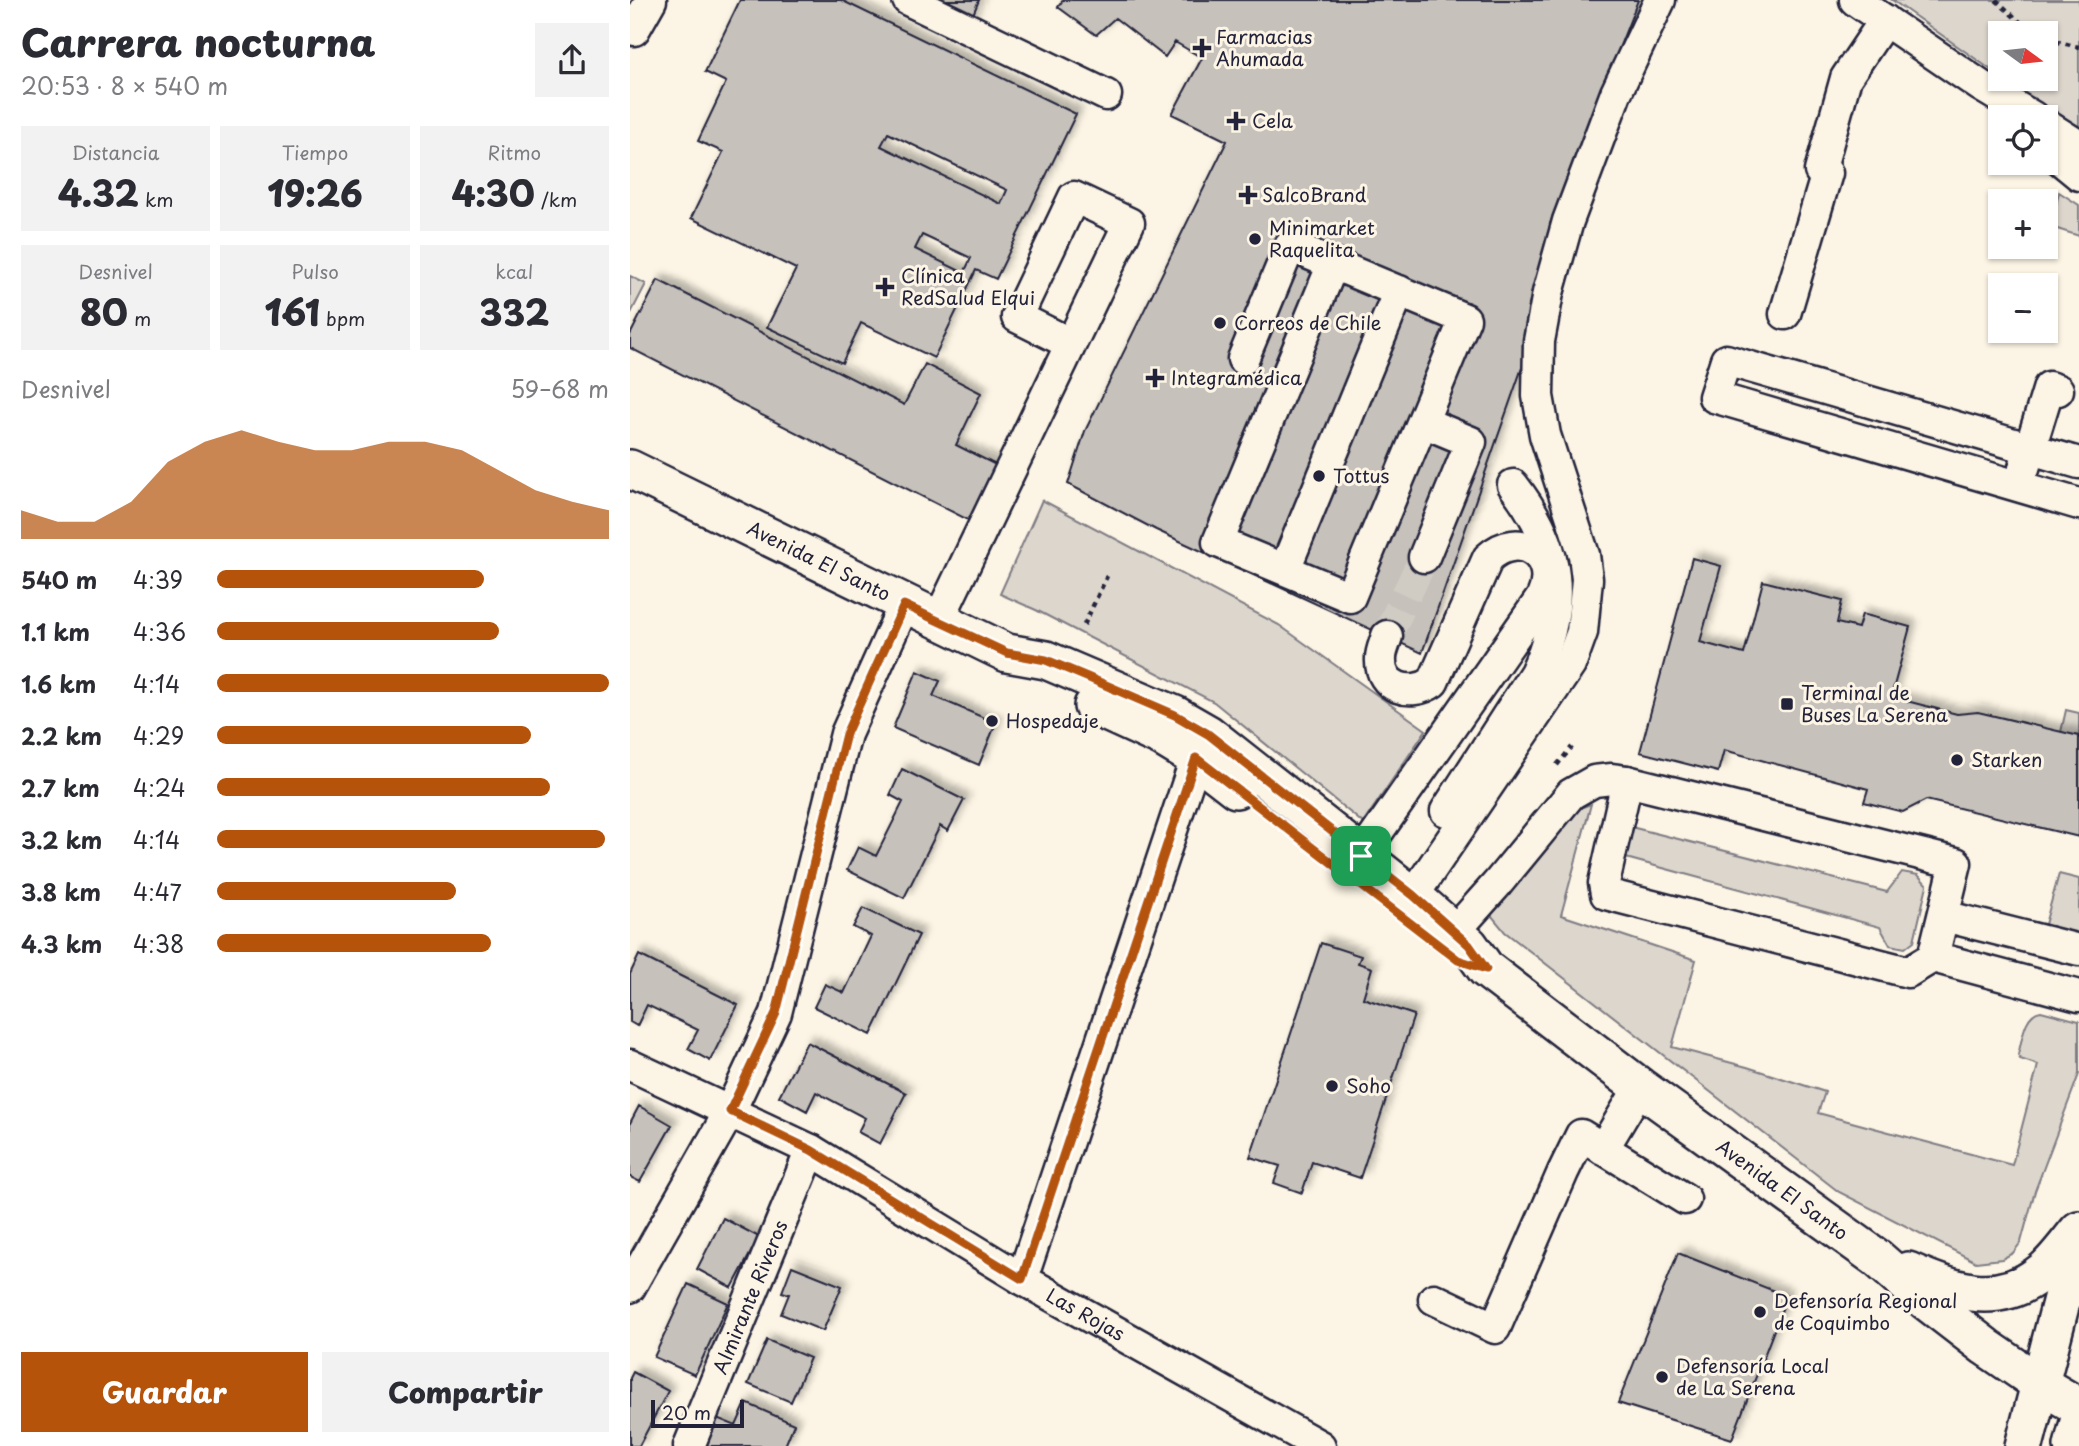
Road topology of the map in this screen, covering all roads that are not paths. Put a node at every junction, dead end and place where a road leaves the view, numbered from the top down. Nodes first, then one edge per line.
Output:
1 (652, 0) edge
2 (908, 0) edge
3 (1660, 0) edge
4 (1855, 0) edge
5 (1892, 25) junction
6 (630, 27) edge
7 (1981, 86) junction
8 (1106, 95) dead end
9 (2001, 105) edge
10 (2013, 105) edge
11 (2058, 133) edge
12 (2079, 146) edge
13 (2058, 158) edge
14 (2079, 175) edge
15 (1333, 264) junction
16 (1399, 292) junction
17 (1785, 314) dead end
18 (1071, 344) junction
19 (1243, 359) dead end
20 (2058, 390) dead end
21 (1423, 422) junction
22 (2030, 450) junction
23 (2079, 463) edge
24 (630, 469) edge
25 (1513, 485) dead end
26 (2018, 487) junction
27 (2079, 504) edge
28 (1424, 557) tunnel mouth
29 (1285, 569) junction
30 (904, 605) junction
31 (938, 621) junction
32 (1387, 636) tunnel mouth
33 (1007, 653) junction
34 (1196, 758) junction
35 (1628, 781) junction
36 (1361, 856) junction
37 (1406, 890) junction
38 (1944, 916) junction
39 (1454, 931) junction
40 (2079, 950) edge
41 (1933, 957) junction
42 (1486, 969) junction
43 (2079, 996) edge
44 (631, 1067) edge
45 (1640, 1087) junction
46 (730, 1111) junction
47 (1603, 1149) junction
48 (811, 1150) junction
49 (1685, 1199) dead end
50 (2079, 1231) edge
51 (1877, 1258) junction
52 (1022, 1279) junction
53 (630, 1287) edge
54 (1434, 1299) dead end
55 (2040, 1384) junction
56 (2079, 1407) edge
57 (2079, 1422) edge
58 (690, 1446) edge
59 (1320, 1446) edge
60 (2024, 1446) edge
61 (2073, 1446) edge

1 - 6 street
2 - 8 street
3 - 37 street
4 - 5 street
5 - 7 street
5 - 17 street
7 - 9 street
7 - 10 street
11 - 12 street
13 - 14 street
15 - 16 street
15 - 19 street
15 - 29 street
16 - 21 street
16 - 29 street
18 - 18 street
18 - 31 street
20 - 22 street
21 - 28 street
21 - 29 street
22 - 23 street
22 - 26 street
22 - 26 street
24 - 30 main road, Avenida El Santo
25 - 37 street
26 - 27 street
30 - 31 main road, Avenida El Santo
30 - 46 street
31 - 33 main road, Avenida El Santo
32 - 36 street
33 - 34 main road, Avenida El Santo
33 - 36 main road, Avenida El Santo
34 - 42 main road, Avenida El Santo
34 - 52 street
35 - 38 street
35 - 39 street
35 - 41 street
36 - 37 main road, Avenida El Santo
37 - 39 main road, Avenida El Santo
38 - 40 street
38 - 41 street
39 - 42 main road, Avenida El Santo
41 - 43 street
42 - 45 main road, Avenida El Santo
44 - 46 street, Las Rojas
45 - 47 street
45 - 51 main road, Avenida El Santo
46 - 48 street, Las Rojas
46 - 53 street
47 - 49 street
47 - 54 street
48 - 52 street, Las Rojas
48 - 58 street, Almirante Riveros
50 - 51 main road
50 - 55 main road
51 - 55 main road, Avenida El Santo
52 - 59 street, Las Rojas
55 - 56 main road, Avenida El Santo
55 - 60 main road
57 - 61 main road

